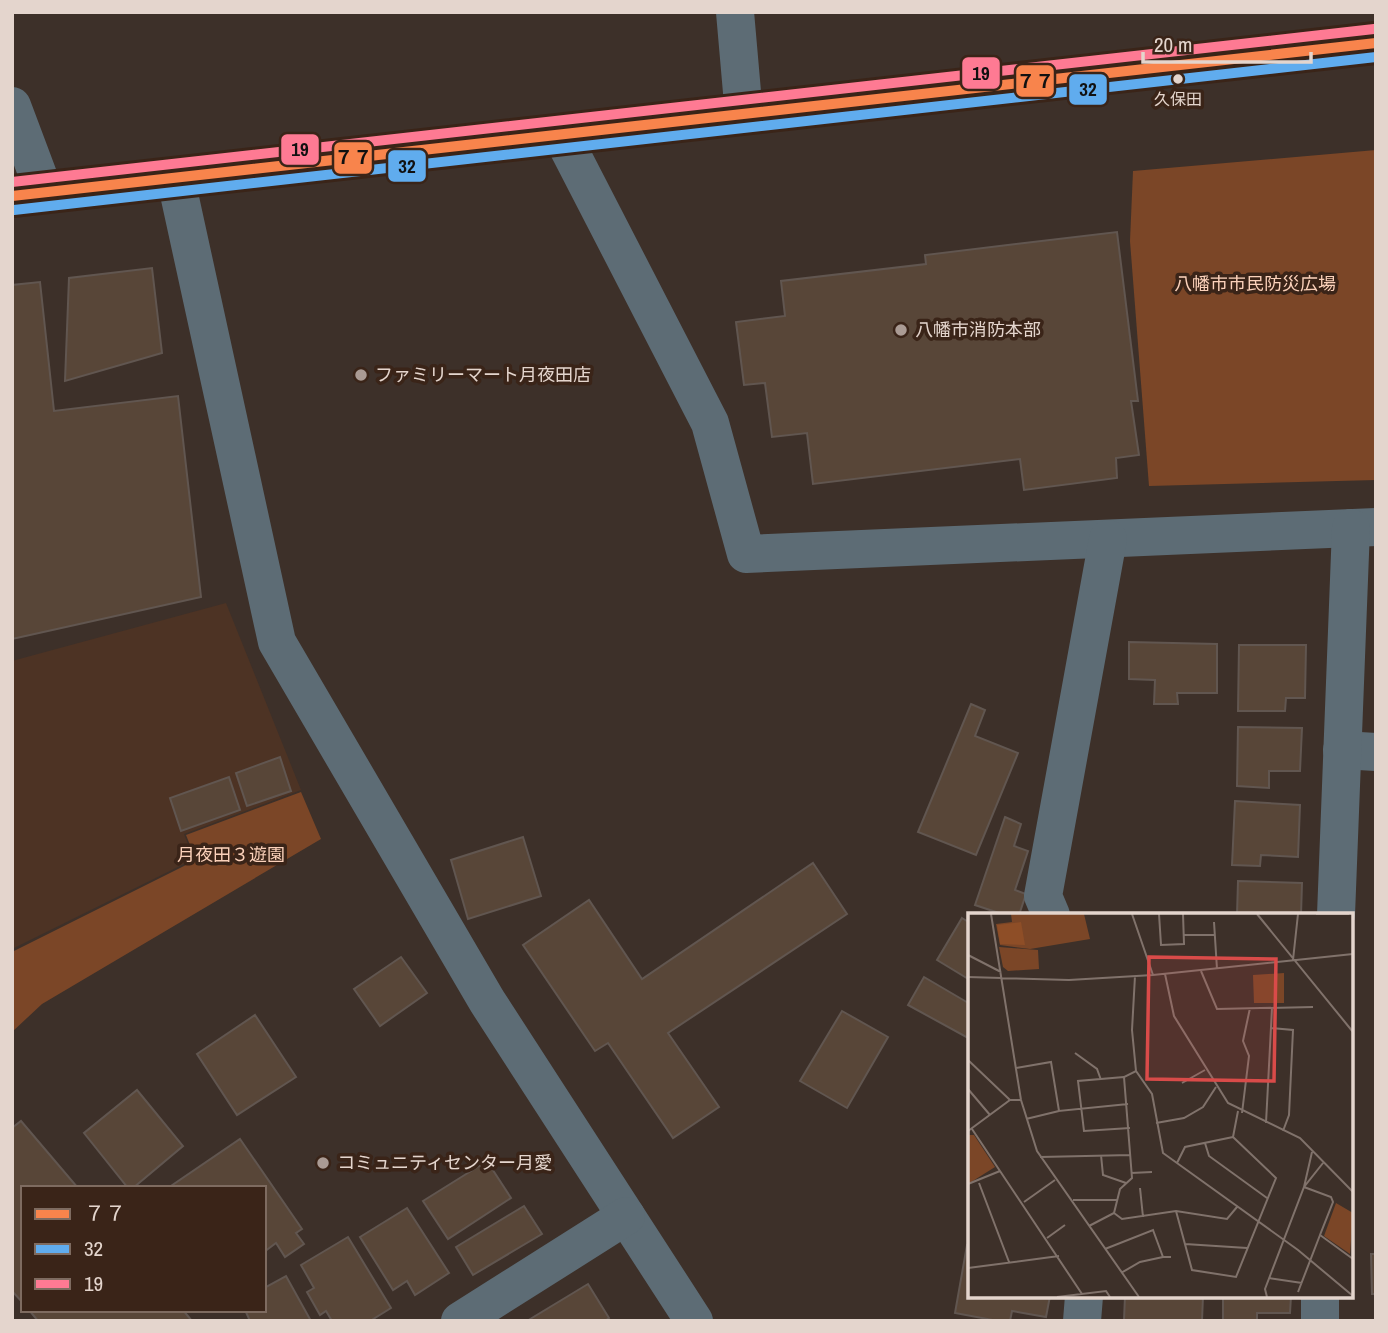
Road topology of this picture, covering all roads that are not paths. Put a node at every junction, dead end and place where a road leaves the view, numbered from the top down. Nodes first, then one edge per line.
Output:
1 (735, 12) edge
2 (1376, 43) edge
3 (12, 106) edge
4 (744, 115) junction
5 (562, 136) junction
6 (176, 180) junction
7 (29, 195) edge
8 (1363, 527) edge
9 (1108, 539) junction
10 (1359, 751) edge
11 (1050, 913) edge
12 (1336, 913) edge
13 (626, 1216) junction
14 (1084, 1298) edge
15 (1321, 1298) edge
16 (460, 1321) edge
17 (694, 1321) edge
18 (1082, 1321) edge
19 (1320, 1321) edge

1 - 4 street
2 - 4 street
3 - 7 street
4 - 5 street
5 - 6 street
5 - 9 street
6 - 7 street
6 - 13 street
8 - 9 street
8 - 10 street
9 - 11 street
10 - 12 street
13 - 16 street
13 - 17 street
14 - 18 street
15 - 19 street

